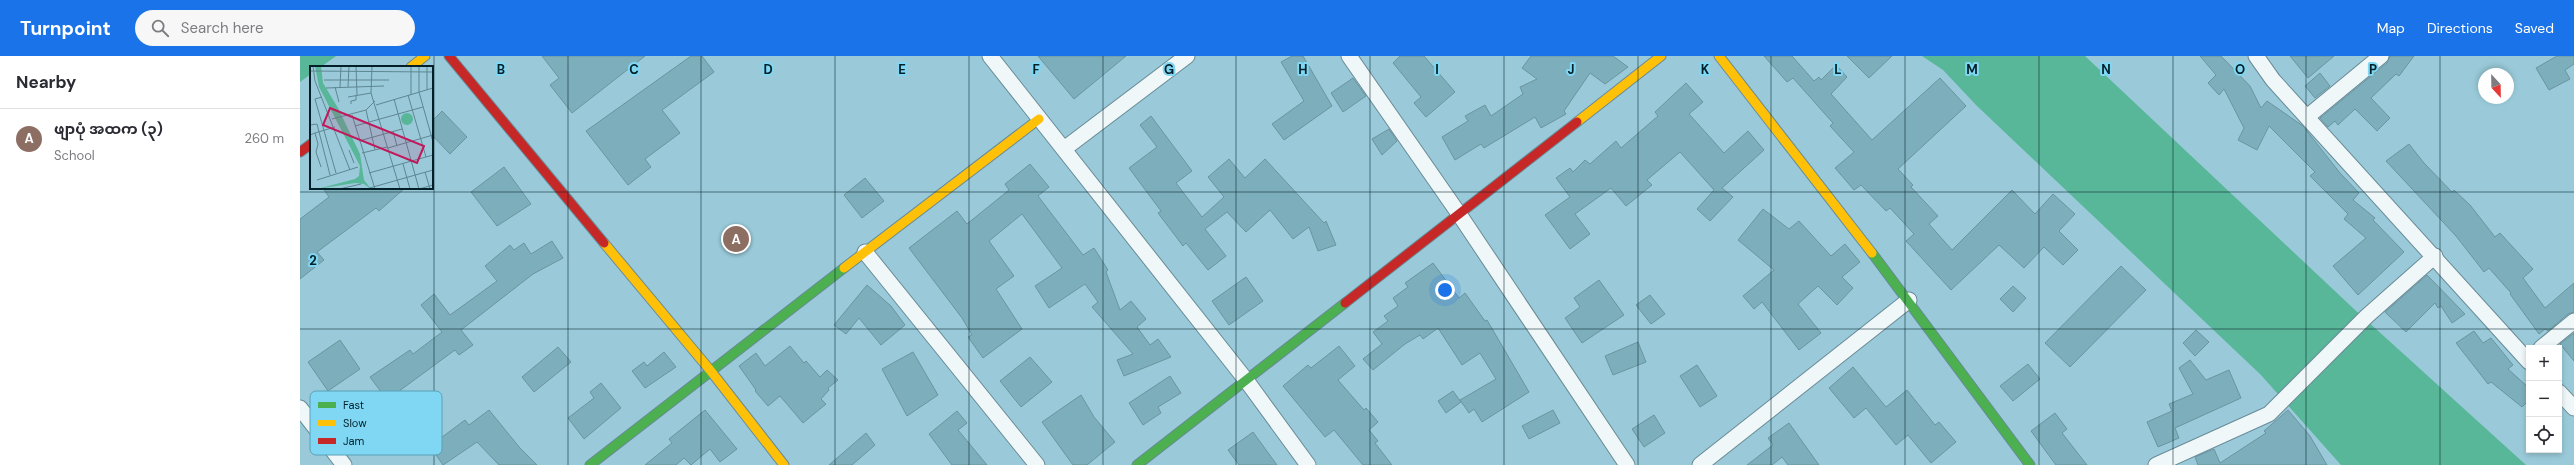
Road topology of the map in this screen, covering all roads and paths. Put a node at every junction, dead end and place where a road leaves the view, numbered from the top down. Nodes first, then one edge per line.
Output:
1 (425, 56) edge
2 (449, 56) edge
3 (990, 56) edge
4 (1187, 56) edge
5 (1349, 56) edge
6 (1661, 56) edge
7 (1719, 56) edge
8 (2256, 56) edge
9 (2380, 56) edge
10 (412, 66) edge
11 (2307, 117) junction
12 (1039, 119) junction
13 (310, 145) edge
14 (1064, 149) junction
15 (300, 152) edge
16 (1459, 214) junction
17 (865, 252) junction
18 (2435, 256) junction
19 (1908, 300) junction
20 (2574, 321) edge
21 (2545, 345) edge
22 (2526, 358) edge
23 (710, 370) junction
24 (1246, 380) junction
25 (2562, 395) edge
26 (300, 408) edge
27 (2574, 408) edge
28 (310, 421) edge
29 (336, 455) edge
30 (344, 465) edge
31 (590, 465) edge
32 (784, 465) edge
33 (1037, 465) edge
34 (1136, 465) edge
35 (1308, 465) edge
36 (1627, 465) edge
37 (1700, 465) edge
38 (2030, 465) edge
39 (2156, 465) edge

1 - 10 street
2 - 23 street
3 - 12 street
4 - 14 street
5 - 16 street
6 - 16 street
7 - 19 street
8 - 11 street
9 - 11 street
11 - 18 street
12 - 14 street
12 - 17 street
13 - 15 street
14 - 24 street
16 - 24 street
16 - 36 street
17 - 23 street
17 - 33 street
18 - 22 street
18 - 39 street
19 - 37 street
19 - 38 street
20 - 21 street
23 - 31 street
23 - 32 street
24 - 34 street
24 - 35 street
25 - 27 street
26 - 28 street
29 - 30 street

